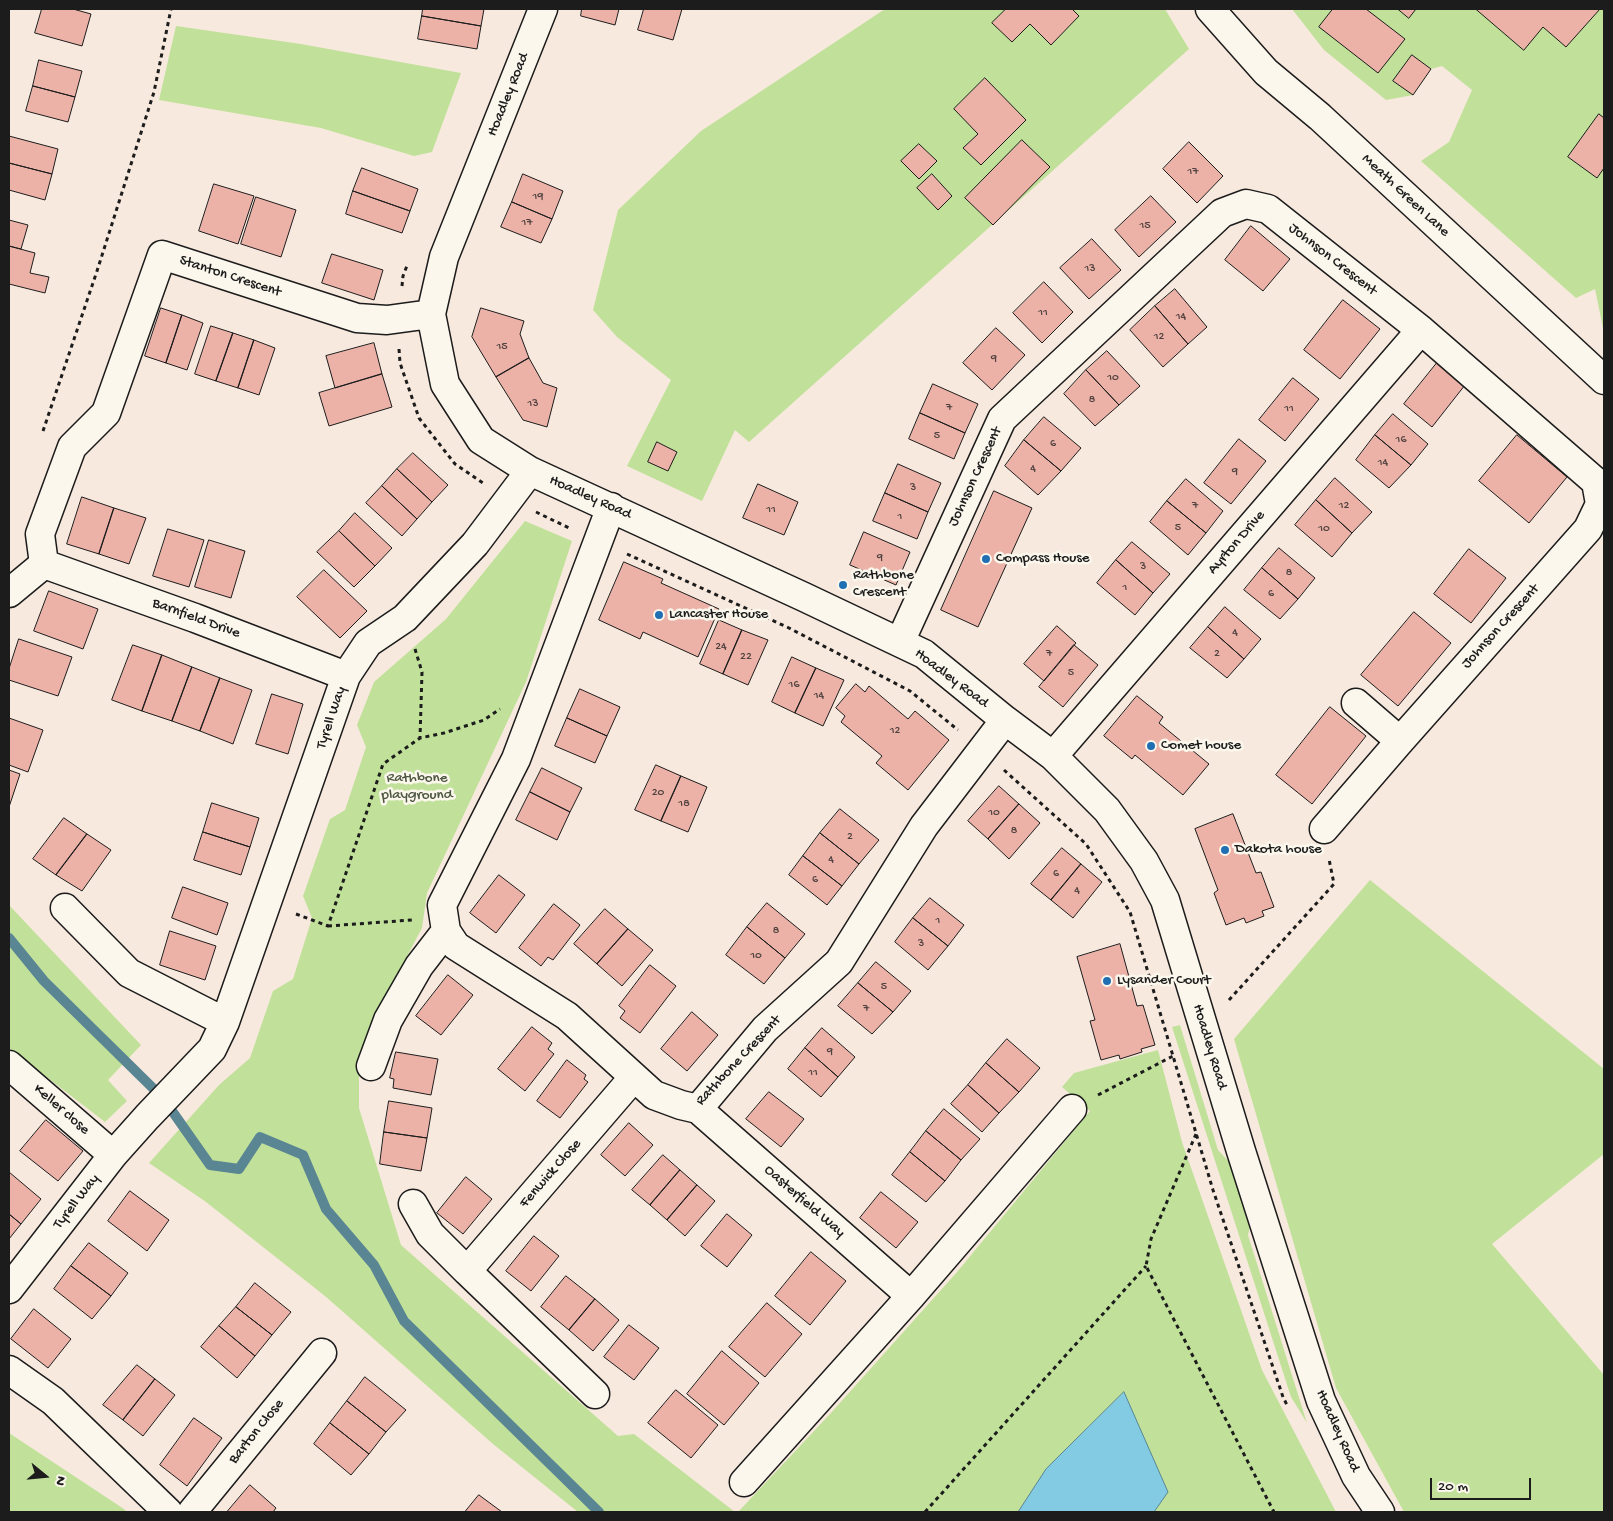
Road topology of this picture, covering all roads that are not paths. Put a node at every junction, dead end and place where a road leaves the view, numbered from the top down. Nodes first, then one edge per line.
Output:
1 (543, 9) edge
2 (1210, 9) edge
3 (431, 314) junction
4 (1422, 330) junction
5 (1604, 380) edge
6 (530, 471) junction
7 (611, 507) junction
8 (44, 564) junction
9 (9, 593) edge
10 (900, 642) junction
11 (346, 676) junction
12 (1356, 704) dead end
13 (1005, 720) junction
14 (1400, 741) junction
15 (1053, 756) junction
16 (1324, 830) road end
17 (65, 908) dead end
18 (445, 925) junction
19 (225, 1022) junction
20 (9, 1065) edge
21 (371, 1066) dead end
22 (634, 1077) junction
23 (698, 1109) junction
24 (1072, 1109) road end
25 (113, 1155) junction
26 (413, 1204) dead end
27 (467, 1271) junction
28 (9, 1289) edge
29 (911, 1296) junction
30 (322, 1352) dead end
31 (9, 1370) edge
32 (595, 1394) dead end
33 (744, 1482) dead end
34 (168, 1512) edge
35 (192, 1512) edge
36 (1380, 1512) edge

1 - 3 street, Hoadley Road
2 - 5 street, Meath Green Lane
3 - 6 street, Hoadley Road
3 - 8 street, Stanton Crescent
4 - 10 street, Johnson Crescent
4 - 14 street, Johnson Crescent
4 - 15 street, Ayrton Drive
6 - 7 street, Hoadley Road
6 - 11 street, Tyrell Way
7 - 10 street, Hoadley Road
7 - 18 street
8 - 9 street
8 - 11 street, Barnfield Drive
10 - 13 street, Hoadley Road
11 - 19 street, Tyrell Way
12 - 14 street
13 - 15 street, Hoadley Road
13 - 23 street, Rathbone Crescent
14 - 16 street, Johnson Crescent
15 - 36 street, Hoadley Road
17 - 19 street
18 - 21 street
18 - 22 street, Rathbone Crescent
19 - 25 street, Tyrell Way
20 - 25 street, Keller close
22 - 23 street, Rathbone Crescent
22 - 27 street, Fenwick Close
23 - 29 street, Oasterfield Way
24 - 29 street
25 - 28 street, Tyrell Way
26 - 27 street
27 - 32 street
29 - 33 street
30 - 35 street, Barton Close
31 - 34 street

